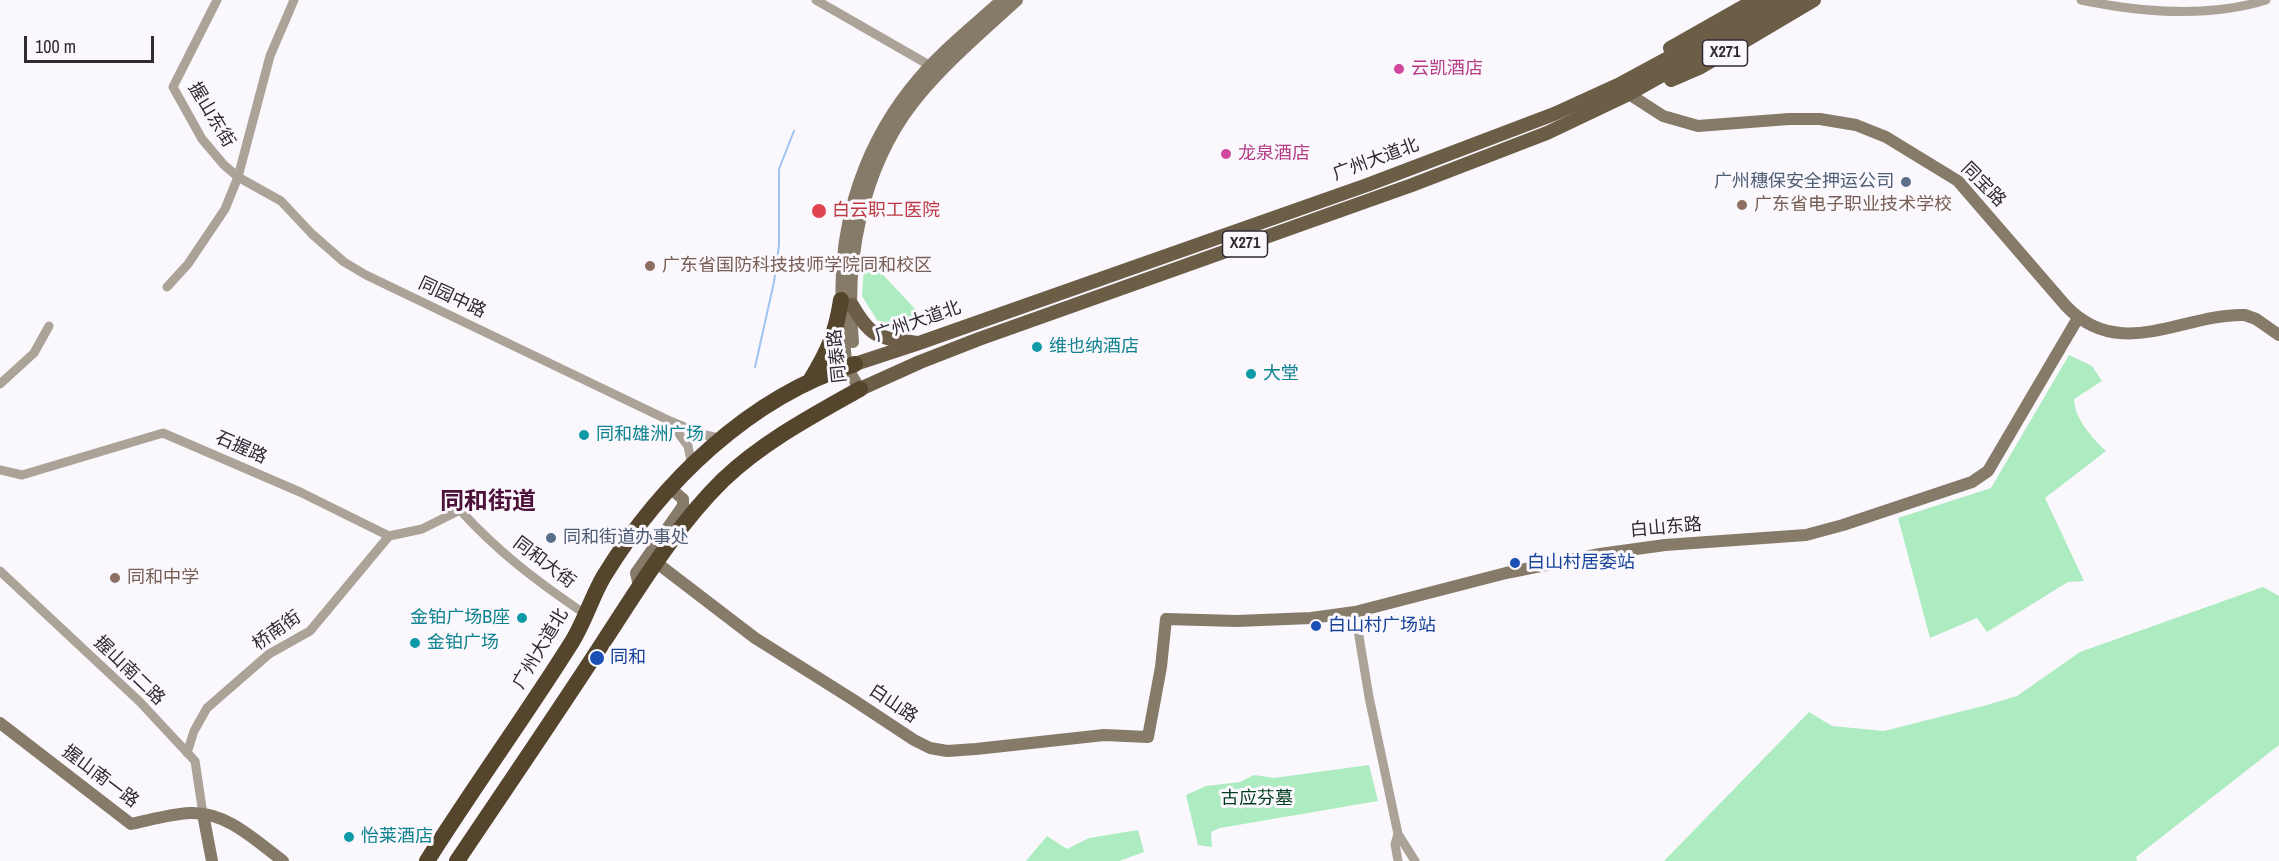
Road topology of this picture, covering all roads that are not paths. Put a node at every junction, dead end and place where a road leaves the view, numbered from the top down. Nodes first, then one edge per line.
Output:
1 (217, 0) edge
2 (294, 0) edge
3 (816, 0) edge
4 (1002, 0) edge
5 (1017, 0) edge
6 (1755, 0) edge
7 (1775, 0) edge
8 (1796, 0) edge
9 (1814, 0) edge
10 (2081, 0) edge
11 (2266, 0) edge
12 (935, 68) junction
13 (1659, 71) junction
14 (1626, 89) junction
15 (238, 177) junction
16 (168, 287) dead end
17 (846, 302) junction
18 (1018, 308) junction
19 (2078, 318) junction
20 (1024, 322) junction
21 (49, 326) dead end
22 (2279, 335) edge
23 (920, 343) junction
24 (851, 365) junction
25 (810, 381) junction
26 (0, 384) edge
27 (860, 389) junction
28 (670, 421) junction
29 (723, 439) junction
30 (692, 466) junction
31 (0, 470) edge
32 (670, 488) junction
33 (389, 536) junction
34 (657, 562) junction
35 (0, 571) edge
36 (639, 586) junction
37 (1355, 612) junction
38 (585, 614) junction
39 (1166, 619) joint
40 (0, 723) edge
41 (188, 753) junction
42 (203, 814) junction
43 (1398, 834) junction
44 (212, 861) edge
45 (283, 861) edge
46 (427, 861) edge
47 (457, 861) edge
48 (1398, 861) edge
49 (1415, 861) edge

1 - 15 street, 握山东街
2 - 15 street
3 - 12 street
4 - 12 street, 同泰路
5 - 12 street, 同泰路
6 - 14 main road, X271
7 - 13 main road
8 - 13 main road
9 - 14 main road, X271
10 - 11 street
12 - 17 street, 同泰路
13 - 14 main road
14 - 18 main road, 广州大道北 / X271
14 - 19 street, 同宝路
14 - 20 main road, 广州大道北 / X271
15 - 16 street
15 - 28 street, 同园中路
17 - 23 main road
17 - 24 street, 同泰路
17 - 25 highway
18 - 20 main road
18 - 23 main road, 广州大道北 / X271
19 - 22 street, 同宝路
19 - 37 street, 白山东路
20 - 27 main road, 广州大道北 / X271
21 - 26 street
23 - 24 main road, 广州大道北 / X271
24 - 25 highway, 广州大道北 / X271
24 - 27 street, 同泰路
25 - 29 highway, 广州大道北
27 - 34 highway, 广州大道北
28 - 29 street, 同园中路
28 - 30 street
29 - 30 highway, 广州大道北
30 - 32 highway, 广州大道北
31 - 33 street, 石握路
32 - 36 street
32 - 38 highway, 广州大道北
33 - 38 street, 同和大街
33 - 41 street, 桥南街
34 - 36 highway, 广州大道北
34 - 39 street, 白山路
35 - 41 street, 握山南二路
36 - 47 highway, 广州大道北
37 - 39 street, 白山东路
37 - 43 street
38 - 46 highway, 广州大道北
40 - 42 street, 握山南一路
41 - 42 street, 握山南二路
42 - 44 street
42 - 45 street, 握山南一路
43 - 48 street
43 - 49 street

